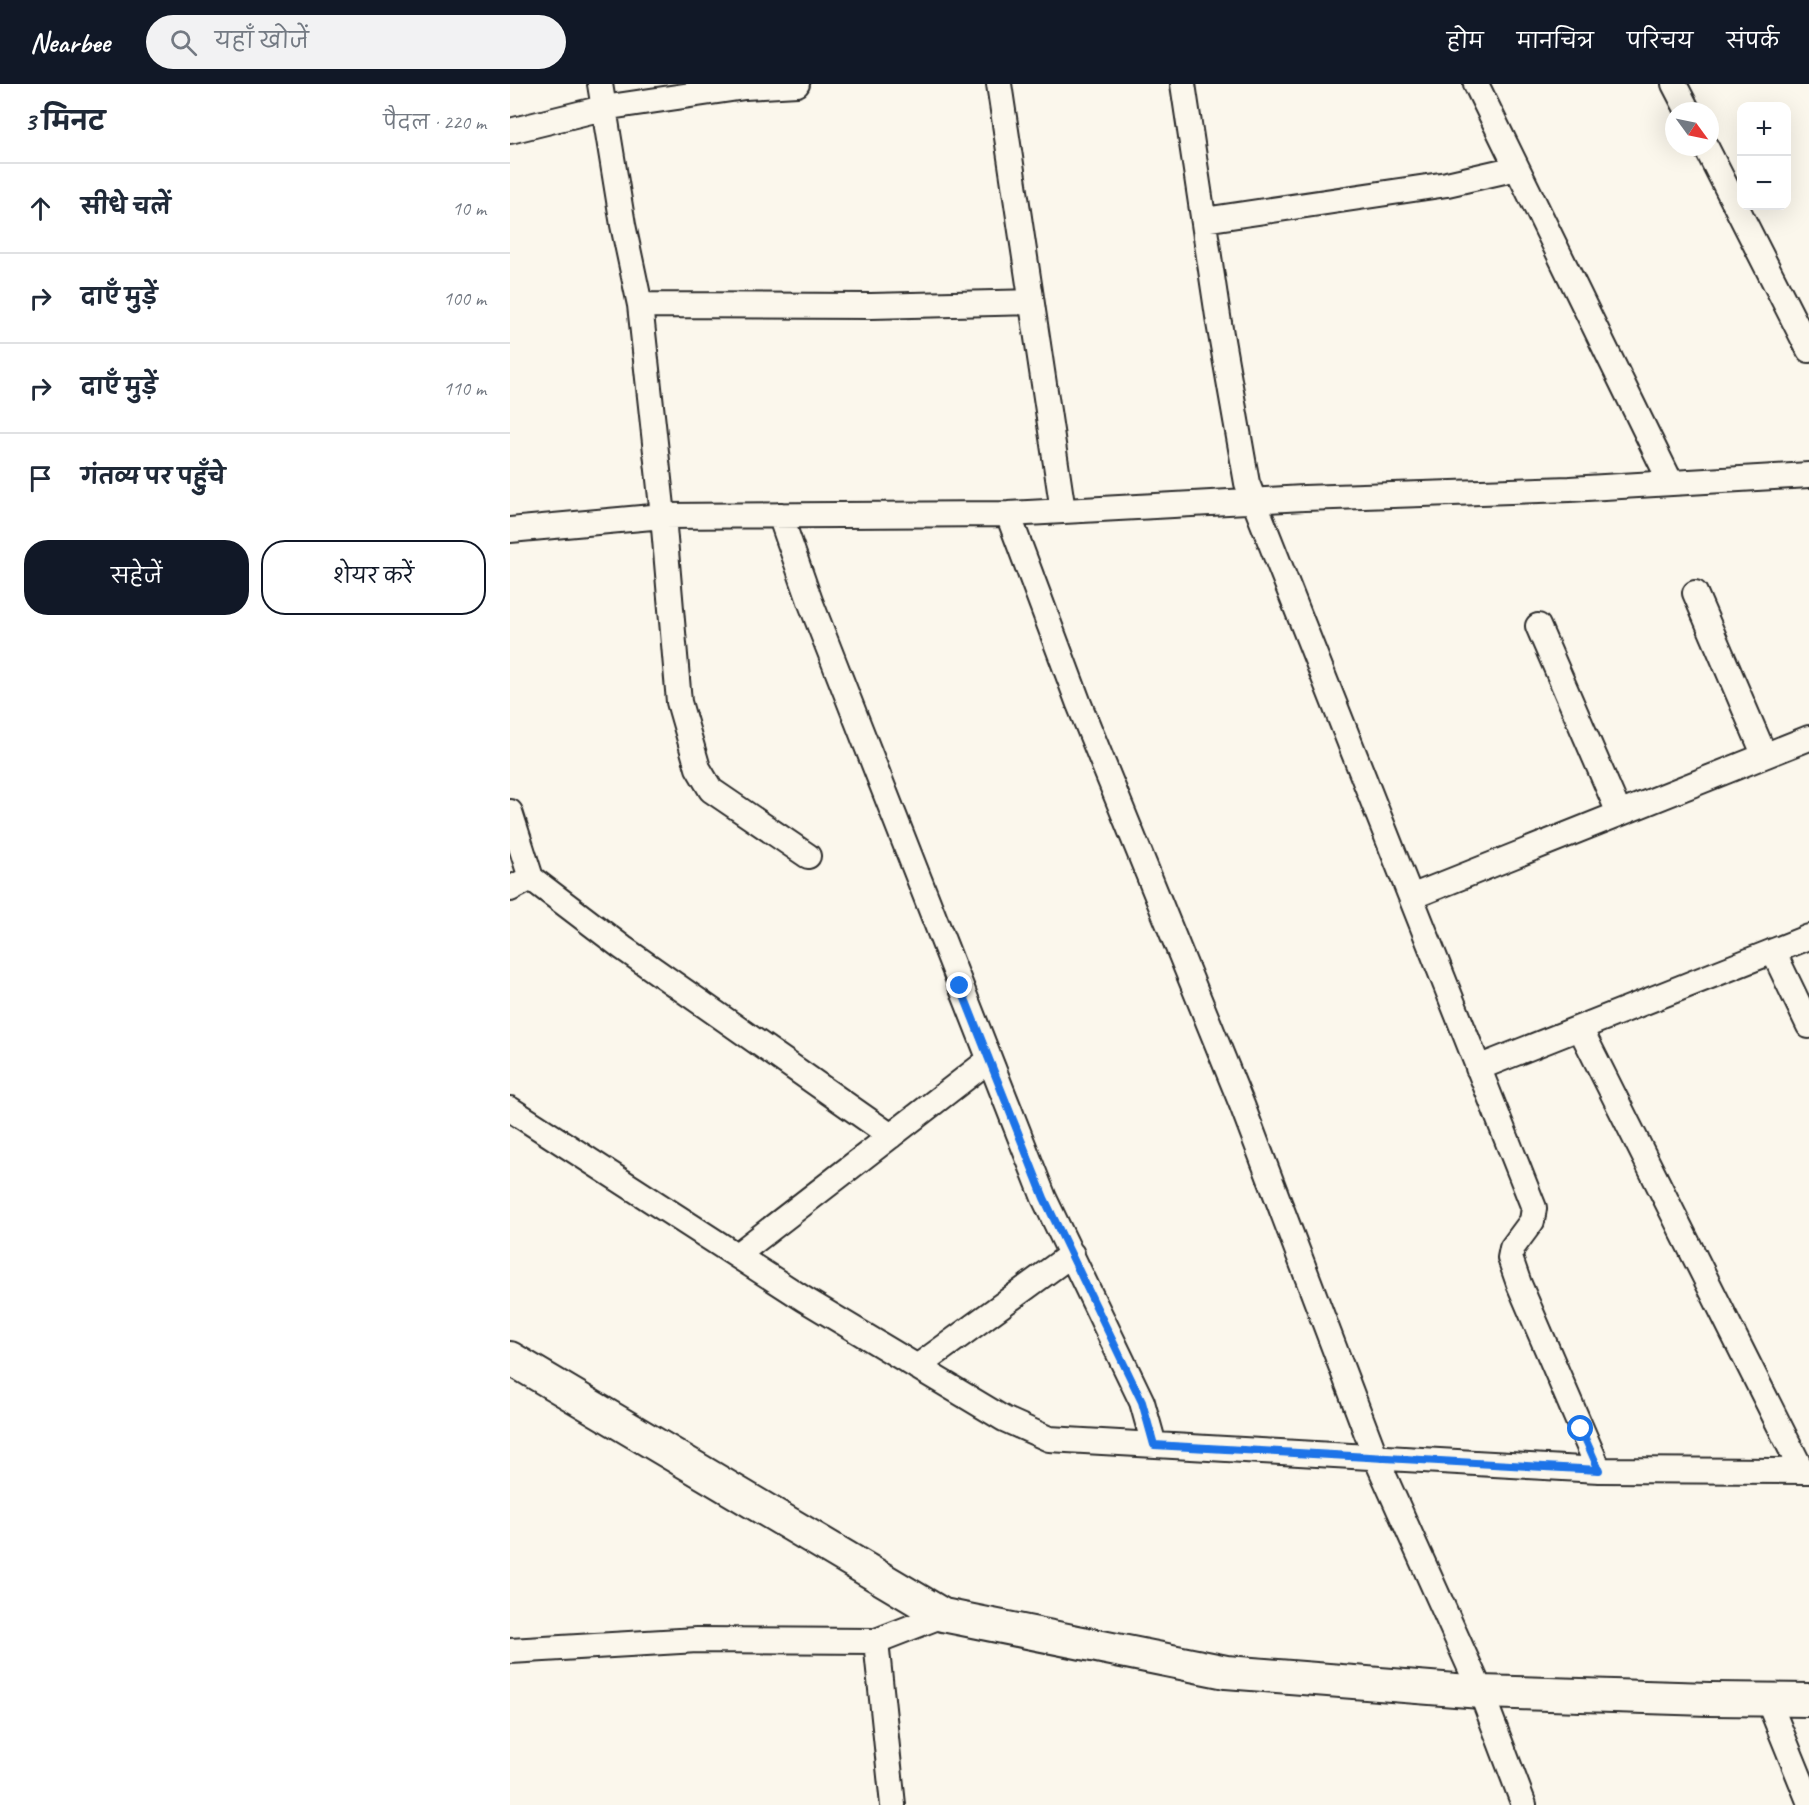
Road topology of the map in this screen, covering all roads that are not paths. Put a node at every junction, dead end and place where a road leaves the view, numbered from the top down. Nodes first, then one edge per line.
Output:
1 (600, 84) edge
2 (797, 84) edge
3 (999, 84) edge
4 (1183, 84) edge
5 (1476, 84) edge
6 (1674, 84) edge
7 (1683, 102) edge
8 (603, 108) junction
9 (510, 131) edge
10 (1711, 156) edge
11 (1517, 168) junction
12 (1204, 220) junction
13 (1031, 302) junction
14 (640, 305) junction
15 (1809, 350) edge
16 (1809, 475) edge
17 (1671, 483) junction
18 (1254, 501) junction
19 (1063, 511) junction
20 (1008, 514) junction
21 (663, 516) junction
22 (780, 516) junction
23 (510, 530) edge
24 (1695, 593) dead end
25 (1538, 626) dead end
26 (1809, 738) edge
27 (1764, 754) junction
28 (510, 812) edge
29 (1619, 813) junction
30 (808, 856) dead end
31 (531, 878) junction
32 (510, 889) edge
33 (1411, 897) junction
34 (1809, 937) edge
35 (1773, 951) junction
36 (1809, 1026) edge
37 (1580, 1028) junction
38 (989, 1060) junction
39 (1478, 1068) junction
40 (510, 1109) edge
41 (891, 1136) junction
42 (1072, 1254) junction
43 (736, 1256) junction
44 (510, 1358) edge
45 (917, 1367) junction
46 (1154, 1445) junction
47 (1376, 1458) junction
48 (1599, 1470) junction
49 (1805, 1471) edge
50 (943, 1614) junction
51 (876, 1641) junction
52 (510, 1650) edge
53 (1480, 1692) junction
54 (1768, 1700) junction
55 (1809, 1700) edge
56 (1809, 1801) edge
57 (893, 1805) edge
58 (1524, 1805) edge

1 - 8 street
2 - 8 street
3 - 13 street
4 - 12 street
5 - 11 street
6 - 7 street
8 - 9 street
8 - 14 street
10 - 15 street
11 - 12 street
11 - 17 street
12 - 18 street
13 - 14 street
13 - 19 street
14 - 21 street
16 - 17 street
17 - 18 street
18 - 19 street
18 - 33 street
19 - 20 street
20 - 22 street
20 - 47 street
21 - 22 street
21 - 23 street
21 - 30 street
22 - 38 street
24 - 27 street
25 - 29 street
26 - 27 street
27 - 29 street
28 - 31 street
29 - 33 street
31 - 32 street
31 - 41 street
33 - 39 street
34 - 35 street
35 - 36 street
35 - 37 street
37 - 39 street
37 - 49 street
38 - 41 street
38 - 42 street
39 - 48 street
40 - 43 street
41 - 43 street
42 - 45 street
42 - 46 street
43 - 45 street
44 - 50 street
45 - 46 street
46 - 47 street
47 - 48 street
47 - 53 street
48 - 49 street
50 - 51 street
50 - 53 street
51 - 52 street
51 - 57 street
53 - 54 street
53 - 58 street
54 - 55 street
54 - 56 street

